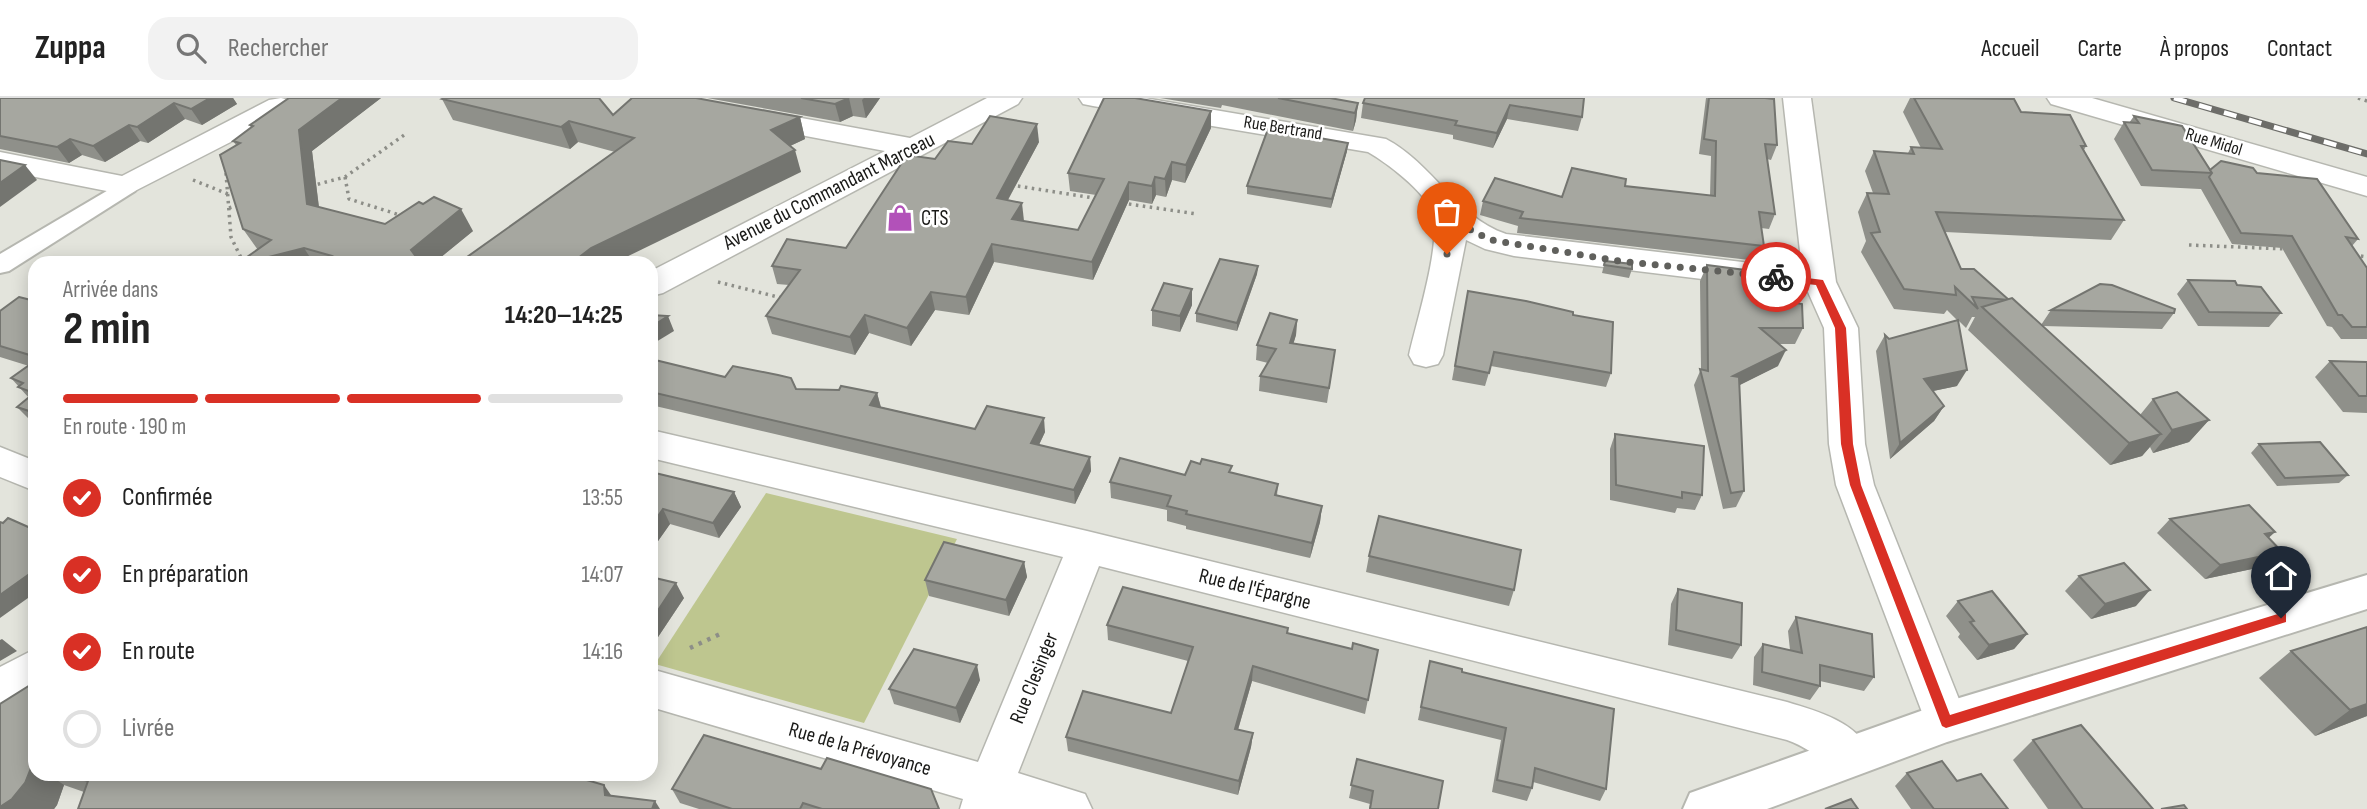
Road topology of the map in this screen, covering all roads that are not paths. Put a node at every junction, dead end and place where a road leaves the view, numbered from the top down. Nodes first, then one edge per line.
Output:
1 (1008, 98) edge
2 (1093, 98) edge
3 (1797, 98) edge
4 (2061, 98) edge
5 (286, 102) edge
6 (731, 114) edge
7 (913, 147) junction
8 (0, 162) edge
9 (127, 186) junction
10 (2367, 187) edge
11 (1447, 210) junction
12 (0, 265) edge
13 (658, 281) edge
14 (1820, 282) junction
15 (1426, 355) dead end
16 (658, 446) edge
17 (0, 460) edge
18 (28, 474) edge
19 (1087, 547) junction
20 (2367, 592) edge
21 (28, 671) edge
22 (0, 689) edge
23 (658, 690) edge
24 (1946, 722) junction
25 (1850, 755) junction
26 (986, 798) edge
27 (1069, 809) edge
28 (1707, 809) edge

1 - 7 street, Avenue du Commandant Marceau
2 - 11 street, Rue Bertrand
3 - 14 street
4 - 10 street, Rue Midol
5 - 9 street
6 - 7 street
7 - 13 street, Avenue du Commandant Marceau
8 - 9 street
9 - 12 street
11 - 14 street, Rue Bertrand
11 - 15 street
14 - 24 street
16 - 19 street, Rue de l'Épargne
17 - 18 street
19 - 25 street, Rue de l'Épargne
19 - 26 street, Rue Clesinger
20 - 24 street
21 - 22 street
23 - 26 street, Rue de la Prévoyance
24 - 25 street
25 - 28 street
26 - 27 street, Rue de la Prévoyance

